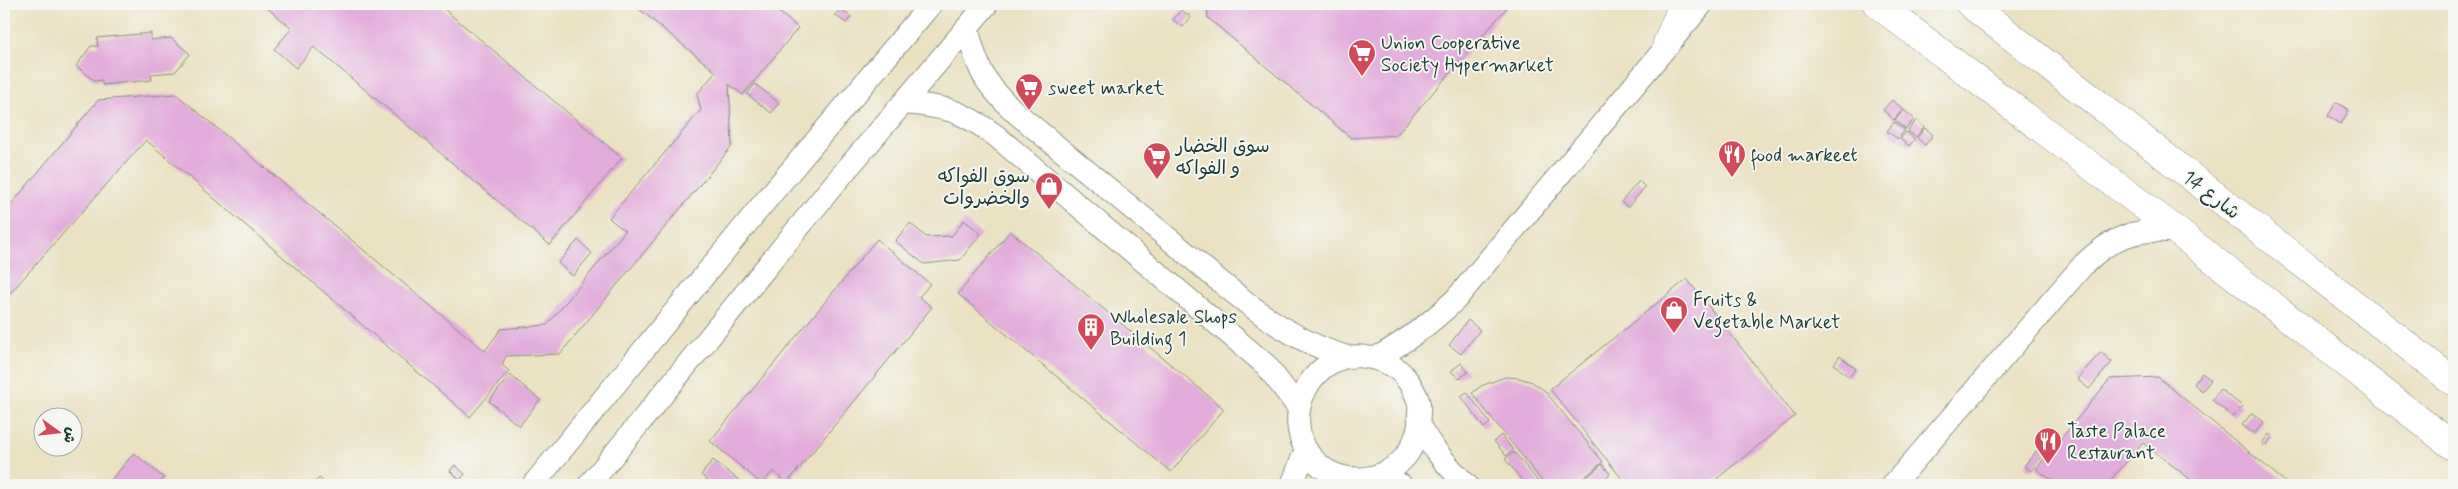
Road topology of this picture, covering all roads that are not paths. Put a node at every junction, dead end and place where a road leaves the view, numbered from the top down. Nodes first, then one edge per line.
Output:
1 (932, 4) edge
2 (987, 4) edge
3 (1683, 4) edge
4 (1702, 4) edge
5 (1877, 4) edge
6 (1970, 4) edge
7 (968, 28) junction
8 (1667, 43) junction
9 (904, 103) junction
10 (2178, 232) junction
11 (1348, 357) junction
12 (1376, 358) junction
13 (2360, 372) junction
14 (2454, 382) edge
15 (1298, 407) junction
16 (1419, 426) junction
17 (2454, 427) edge
18 (2454, 447) edge
19 (1306, 449) junction
20 (556, 457) junction
21 (1371, 478) junction
22 (533, 485) edge
23 (551, 485) edge
24 (589, 485) edge
25 (1292, 485) edge
26 (1401, 485) edge
27 (1467, 485) edge
28 (1893, 485) edge

1 - 20 street
2 - 7 street
3 - 8 main road
4 - 8 street
5 - 10 main road
6 - 14 main road, شارع 14
7 - 9 street
7 - 11 street
8 - 12 street
9 - 15 street
9 - 24 street
10 - 13 main road
10 - 28 street
11 - 12 street
11 - 15 street
12 - 16 street
13 - 17 main road
13 - 18 main road
15 - 19 street
16 - 21 street
16 - 27 street
19 - 21 street
19 - 25 street
20 - 22 street
20 - 23 street
21 - 26 street

